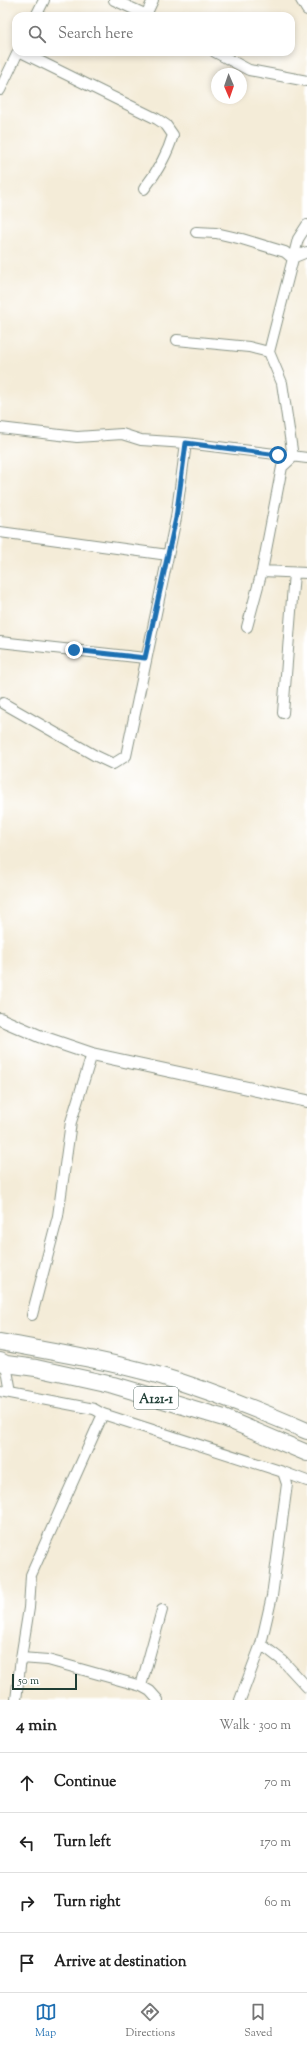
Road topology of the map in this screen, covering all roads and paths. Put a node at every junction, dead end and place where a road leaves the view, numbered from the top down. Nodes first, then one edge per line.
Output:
1 (44, 0) edge
2 (114, 0) edge
3 (153, 0) edge
4 (301, 0) edge
5 (307, 10) edge
6 (38, 12) edge
7 (140, 12) edge
8 (148, 12) edge
9 (17, 56) edge
10 (27, 56) edge
11 (223, 56) edge
12 (307, 81) edge
13 (0, 90) edge
14 (144, 190) dead end
15 (306, 227) edge
16 (196, 232) dead end
17 (307, 252) edge
18 (292, 258) junction
19 (177, 340) dead end
20 (269, 352) junction
21 (0, 428) edge
22 (186, 443) junction
23 (294, 457) junction
24 (307, 458) edge
25 (0, 532) edge
26 (168, 555) junction
27 (262, 571) junction
28 (294, 573) junction
29 (307, 573) edge
30 (247, 627) dead end
31 (0, 642) edge
32 (145, 658) junction
33 (3, 703) dead end
34 (283, 713) dead end
35 (0, 1019) edge
36 (92, 1054) junction
37 (307, 1102) edge
38 (32, 1315) dead end
39 (0, 1342) edge
40 (3, 1363) edge
41 (0, 1391) edge
42 (11, 1393) junction
43 (102, 1414) junction
44 (307, 1431) edge
45 (307, 1453) edge
46 (283, 1472) junction
47 (307, 1481) edge
48 (162, 1610) dead end
49 (261, 1644) junction
50 (21, 1658) junction
51 (141, 1686) junction
52 (307, 1687) edge
53 (16, 1700) edge
54 (158, 1700) edge
55 (240, 1700) edge

1 - 6 street
2 - 7 street
3 - 8 street
4 - 5 street
9 - 13 street
10 - 14 street
11 - 12 street
15 - 18 street
16 - 18 street
17 - 18 street
18 - 20 street
19 - 20 street
20 - 23 street
21 - 22 street
22 - 23 street
22 - 26 street
23 - 24 street
23 - 27 street
25 - 26 street
26 - 32 street
27 - 28 street
27 - 30 street
28 - 29 street
28 - 34 street
31 - 32 street
32 - 33 street
35 - 36 street
36 - 37 street
36 - 38 street
39 - 44 highway, A121-1
40 - 42 street
40 - 45 highway, A121-1
41 - 42 street
42 - 43 street
43 - 46 street
43 - 50 street
46 - 47 street
46 - 49 street
48 - 51 street
49 - 52 street
49 - 55 street
50 - 51 street
50 - 53 street
51 - 54 street

